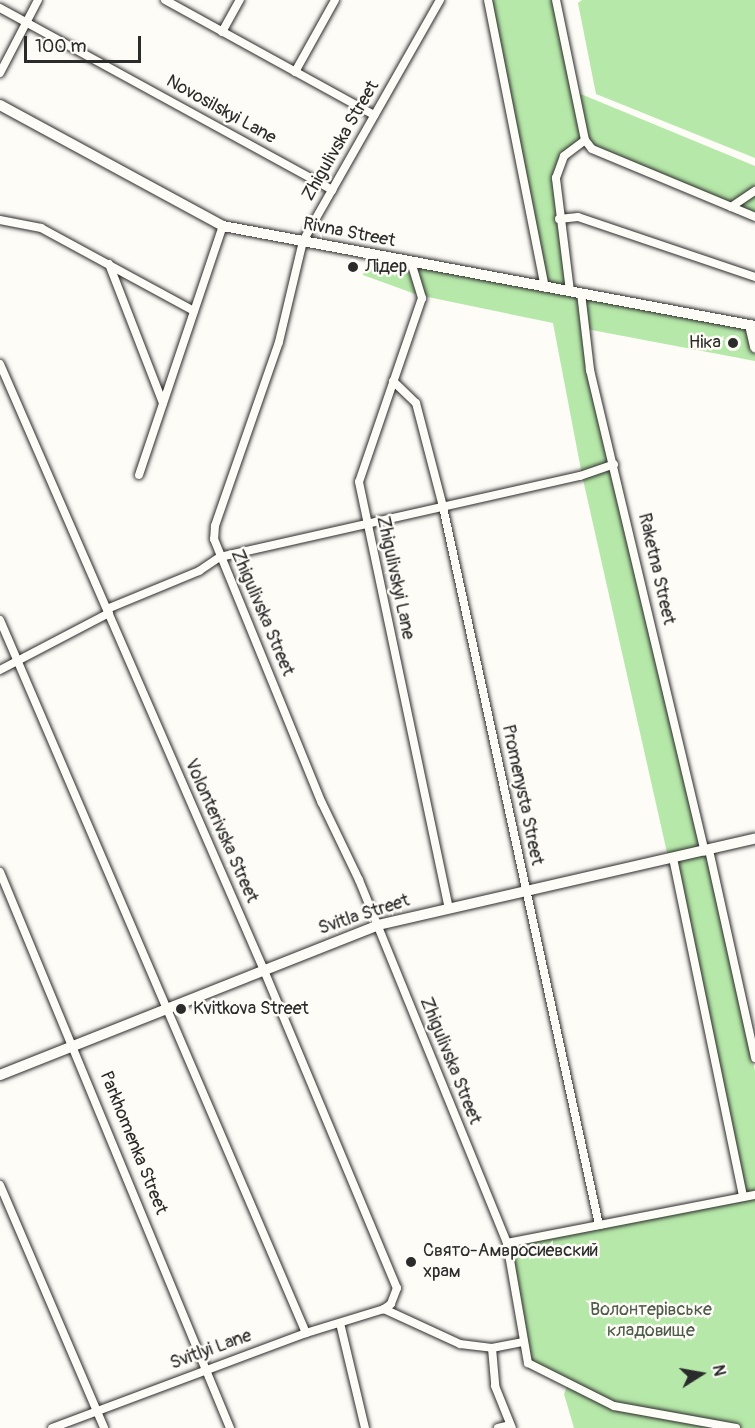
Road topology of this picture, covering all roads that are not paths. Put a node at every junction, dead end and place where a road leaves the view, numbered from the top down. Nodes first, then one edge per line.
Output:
1 (38, 0) edge
2 (165, 0) edge
3 (240, 0) edge
4 (335, 0) edge
5 (440, 0) edge
6 (488, 0) edge
7 (559, 2) edge
8 (0, 8) edge
9 (26, 22) junction
10 (222, 32) junction
11 (295, 72) junction
12 (0, 73) edge
13 (0, 105) edge
14 (375, 116) junction
15 (585, 140) junction
16 (332, 190) junction
17 (755, 192) edge
18 (730, 207) junction
19 (755, 217) edge
20 (559, 219) junction
21 (0, 220) edge
22 (223, 226) junction
23 (303, 242) junction
24 (411, 262) junction
25 (109, 264) junction
26 (755, 277) edge
27 (545, 287) junction
28 (576, 292) junction
29 (194, 311) junction
30 (753, 325) edge
31 (755, 347) edge
32 (0, 364) edge
33 (393, 381) junction
34 (163, 403) junction
35 (614, 464) junction
36 (139, 475) dead end
37 (443, 507) junction
38 (366, 524) junction
39 (220, 557) junction
40 (108, 611) junction
41 (0, 620) edge
42 (18, 662) junction
43 (0, 670) edge
44 (755, 839) edge
45 (707, 850) junction
46 (673, 858) junction
47 (0, 872) edge
48 (526, 890) junction
49 (448, 906) junction
50 (378, 925) junction
51 (263, 968) junction
52 (168, 1007) junction
53 (75, 1045) junction
54 (755, 1058) edge
55 (0, 1076) edge
56 (0, 1185) edge
57 (755, 1195) edge
58 (743, 1197) junction
59 (599, 1225) junction
60 (507, 1243) junction
61 (384, 1310) junction
62 (340, 1323) junction
63 (306, 1333) junction
64 (523, 1342) junction
65 (492, 1348) junction
66 (206, 1369) junction
67 (96, 1409) junction
68 (511, 1426) edge
69 (52, 1428) edge
70 (104, 1428) edge
71 (230, 1428) edge
72 (365, 1428) edge
73 (498, 1428) edge
74 (736, 1428) edge

1 - 9 street
2 - 10 street
3 - 10 street
4 - 11 street
5 - 14 street, Zhigulivska Street
6 - 27 street
7 - 15 street
8 - 9 street, Novosilskyi Lane
9 - 12 street
9 - 16 street, Novosilskyi Lane
10 - 11 street
11 - 14 street
13 - 22 street, Rivna Street
14 - 16 street, Zhigulivska Street
15 - 18 street
15 - 20 street, Raketna Street
16 - 23 street, Zhigulivska Street
17 - 18 street
18 - 19 street
20 - 26 street
20 - 28 street, Raketna Street
21 - 25 street
22 - 23 street, Rivna Street
22 - 29 street
23 - 24 street, Rivna Street
23 - 39 street, Zhigulivska Street
24 - 27 street, Rivna Street
24 - 33 street, Zhigulivskyi Lane
25 - 29 street
25 - 34 street
27 - 28 street, Rivna Street
28 - 30 street, Rivna Street
28 - 35 street, Raketna Street
29 - 34 street
30 - 31 street
32 - 40 street, Volonterivska Street
33 - 37 street, Promenysta Street
33 - 38 street, Zhigulivskyi Lane
34 - 36 street
35 - 37 street
35 - 45 street, Raketna Street
37 - 38 street
37 - 48 street, Promenysta Street
38 - 39 street
38 - 49 street, Zhigulivskyi Lane
39 - 40 street
39 - 50 street, Zhigulivska Street
40 - 42 street
40 - 51 street, Volonterivska Street
41 - 42 street
42 - 43 street
42 - 52 street
44 - 45 street, Svitla Street
45 - 46 street, Svitla Street
45 - 54 street, Raketna Street
46 - 48 street, Svitla Street
46 - 58 street
47 - 53 street, Parkhomenka Street
48 - 49 street, Svitla Street
48 - 59 street, Promenysta Street
49 - 50 street, Svitla Street
50 - 51 street, Svitla Street
50 - 60 street, Zhigulivska Street
51 - 52 street, Svitla Street
51 - 61 street, Volonterivska Street
52 - 53 street, Svitla Street
52 - 63 street
53 - 55 street, Svitla Street
53 - 66 street, Parkhomenka Street
56 - 67 street
57 - 58 street
58 - 59 street
59 - 60 street
60 - 64 street, Zhigulivska Street
61 - 62 street, Svitlyi Lane
61 - 65 street
62 - 63 street, Svitlyi Lane
62 - 72 street
63 - 66 street, Svitlyi Lane
64 - 65 street
64 - 74 street, Zhigulivska Street
65 - 68 street
66 - 67 street, Svitlyi Lane
66 - 71 street, Parkhomenka Street
67 - 69 street, Svitlyi Lane
67 - 70 street
68 - 73 street

